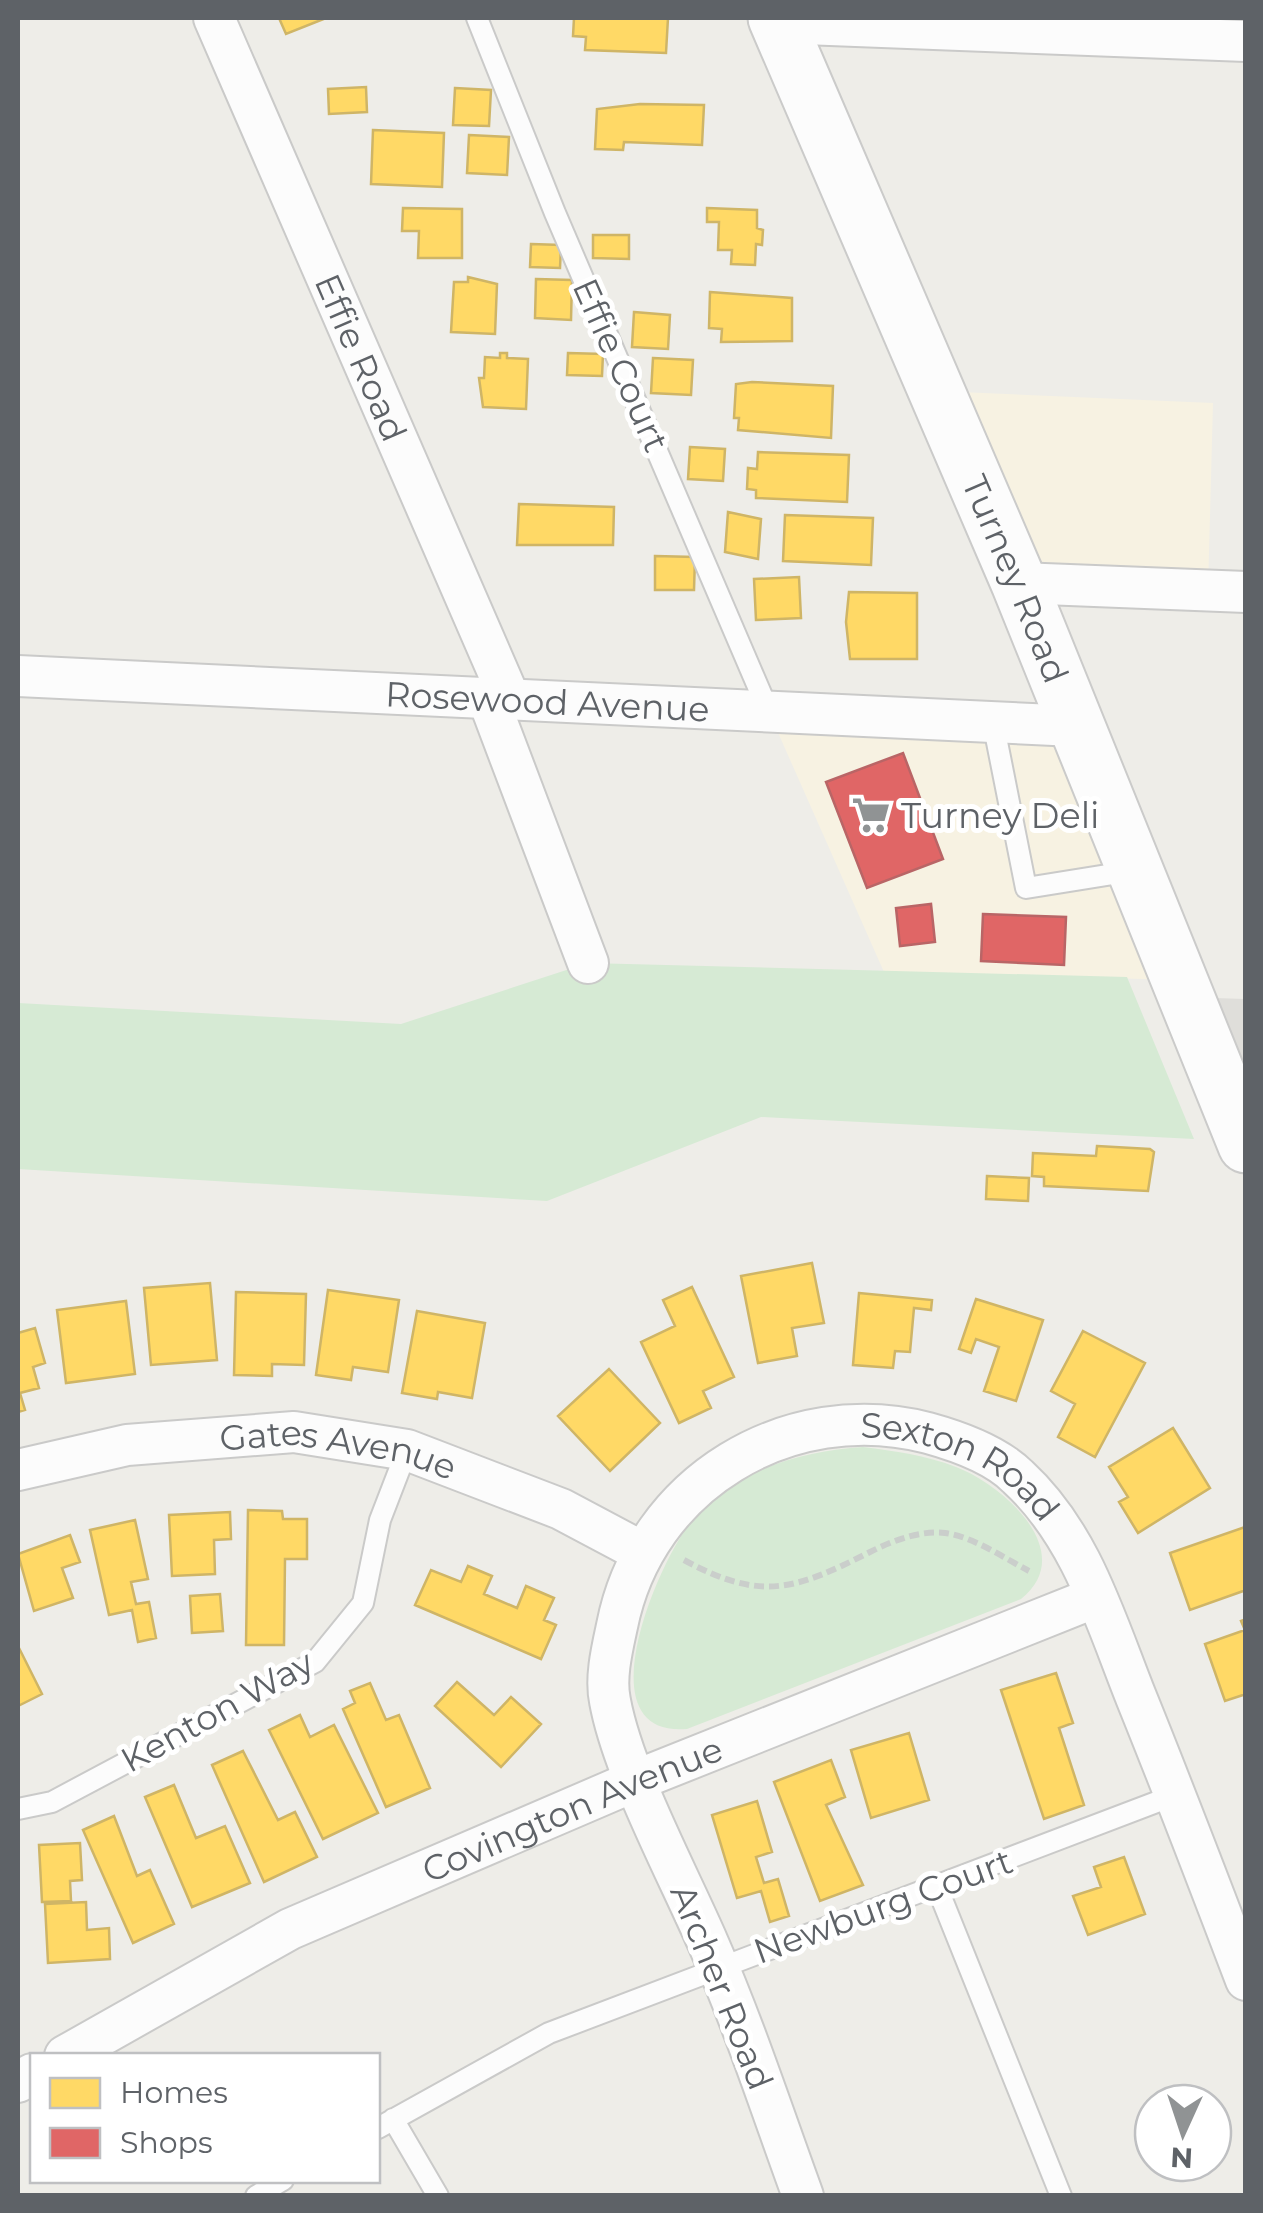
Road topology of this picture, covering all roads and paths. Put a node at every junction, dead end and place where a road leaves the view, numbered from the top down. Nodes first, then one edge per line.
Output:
1 (214, 18) edge
2 (478, 18) edge
3 (777, 20) edge
4 (1246, 41) edge
5 (1019, 583) junction
6 (1246, 592) edge
7 (18, 676) edge
8 (498, 697) junction
9 (768, 710) junction
10 (993, 722) junction
11 (1076, 726) junction
12 (1134, 870) junction
13 (588, 963) dead end
14 (1246, 1145) edge
15 (407, 1450) junction
16 (18, 1470) edge
17 (642, 1552) junction
18 (682, 1559) dead end
19 (1029, 1571) dead end
20 (1096, 1597) junction
21 (637, 1780) junction
22 (1176, 1795) junction
23 (18, 1810) edge
24 (937, 1887) junction
25 (718, 1967) junction
26 (1246, 1980) edge
27 (69, 2053) edge
28 (385, 2123) edge
29 (278, 2183) edge
30 (256, 2196) edge
31 (438, 2196) edge
32 (803, 2196) edge
33 (1061, 2196) edge

1 - 8 street, Effie Road
2 - 9 lane, Effie Court
3 - 4 street
3 - 5 main road, Turney Road
5 - 6 street
5 - 11 main road, Turney Road
7 - 8 street, Rosewood Avenue
8 - 9 street, Rosewood Avenue
8 - 13 street, Effie Road
9 - 10 street, Rosewood Avenue
10 - 11 street, Rosewood Avenue
10 - 12 lane
11 - 12 main road, Turney Road
12 - 14 main road, Turney Road
15 - 16 street, Gates Avenue
15 - 17 street, Gates Avenue
15 - 23 lane, Kenton Way
17 - 20 street, Sexton Road
17 - 21 street, Sexton Road
18 - 19 path
20 - 21 street, Covington Avenue
20 - 22 street, Sexton Road
21 - 25 street, Archer Road
21 - 27 street, Covington Avenue
22 - 24 lane, Newburg Court
22 - 26 street, Sexton Road
24 - 25 lane, Newburg Court
24 - 33 lane
25 - 28 lane, Newburg Court
25 - 32 street, Archer Road
28 - 31 lane
29 - 30 lane

